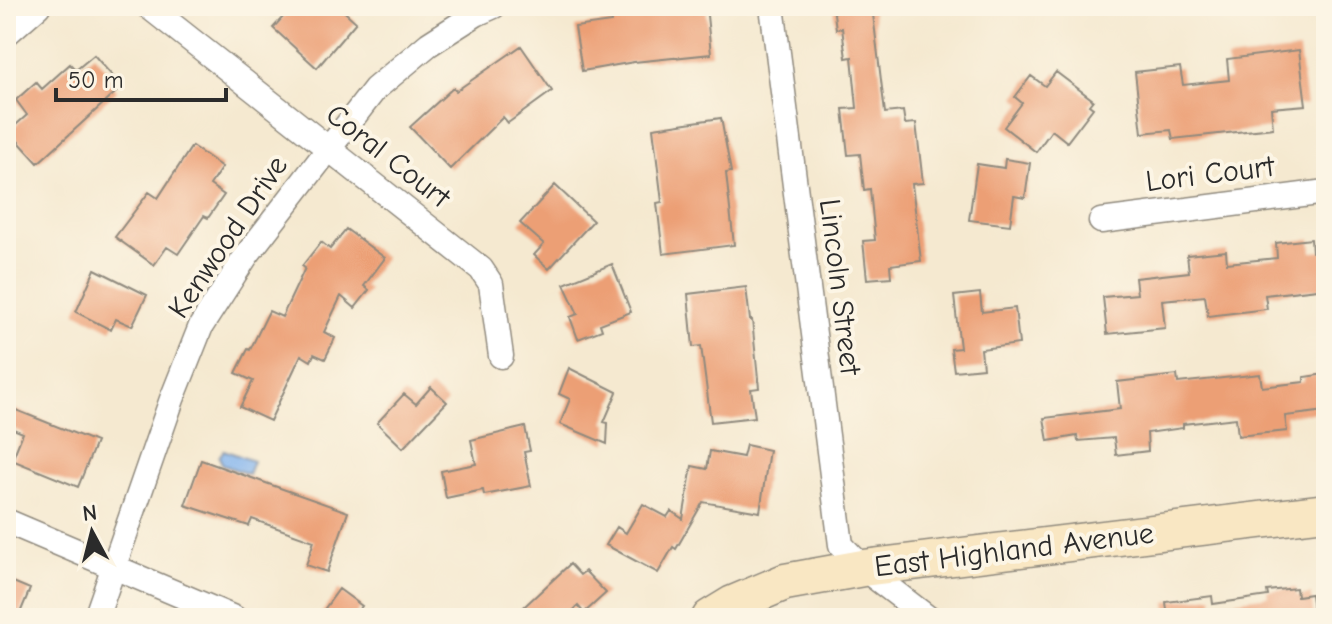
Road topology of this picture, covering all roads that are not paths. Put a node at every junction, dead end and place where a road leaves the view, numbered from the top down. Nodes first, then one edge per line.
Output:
1 (38, 6) edge
2 (148, 6) edge
3 (494, 6) edge
4 (772, 6) edge
5 (6, 34) edge
6 (327, 148) junction
7 (1326, 192) edge
8 (1101, 221) dead end
9 (501, 356) dead end
10 (1326, 512) edge
11 (6, 521) edge
12 (113, 566) junction
13 (863, 568) junction
14 (96, 618) edge
15 (234, 618) edge
16 (710, 618) edge
17 (928, 618) edge

1 - 5 street
2 - 6 street, Coral Court
3 - 6 street, Kenwood Drive
4 - 13 street, Lincoln Street
6 - 9 street, Coral Court
6 - 12 street, Kenwood Drive
7 - 8 street, Lori Court
10 - 13 street, East Highland Avenue
11 - 12 street
12 - 14 street, Kenwood Drive
12 - 15 street
13 - 16 street, East Highland Avenue
13 - 17 street, Lincoln Street

